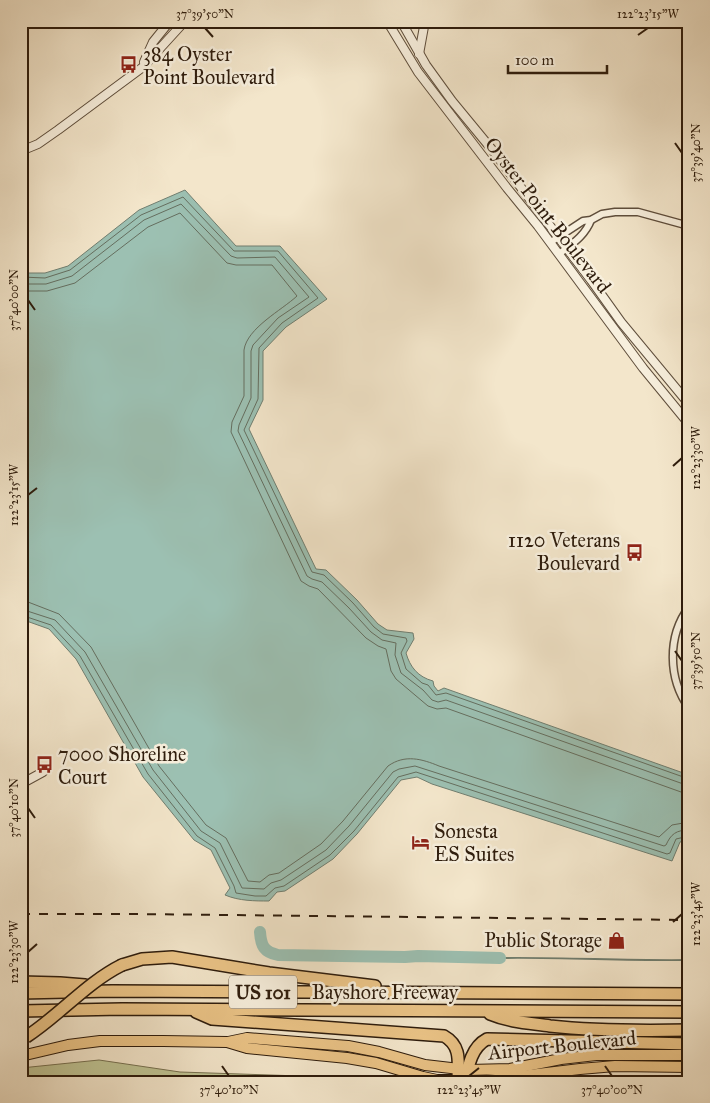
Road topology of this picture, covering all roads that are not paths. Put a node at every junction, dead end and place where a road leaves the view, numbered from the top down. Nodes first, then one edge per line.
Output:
1 (170, 21) edge
2 (184, 21) edge
3 (387, 21) edge
4 (401, 21) edge
5 (425, 21) edge
6 (419, 53) junction
7 (411, 62) junction
8 (142, 66) junction
9 (21, 151) edge
10 (591, 220) junction
11 (689, 226) edge
12 (558, 237) junction
13 (551, 242) junction
14 (566, 248) junction
15 (559, 254) junction
16 (689, 404) edge
17 (689, 424) edge
18 (689, 607) edge
19 (689, 708) edge
20 (42, 772) dead end
21 (21, 784) edge
22 (21, 982) edge
23 (689, 989) edge
24 (112, 991) junction
25 (414, 992) junction
26 (21, 993) edge
27 (544, 994) junction
28 (689, 994) edge
29 (190, 1010) junction
30 (21, 1011) edge
31 (482, 1011) junction
32 (689, 1012) edge
33 (689, 1030) edge
34 (24, 1038) edge
35 (689, 1044) edge
36 (56, 1047) junction
37 (21, 1050) edge
38 (689, 1055) edge
39 (21, 1056) edge
40 (689, 1067) edge
41 (463, 1075) edge

1 - 8 street
2 - 8 street
3 - 7 street, Oyster Point Boulevard
4 - 6 street, Oyster Point Boulevard
5 - 6 street
6 - 7 street
6 - 12 street, Oyster Point Boulevard
7 - 13 street, Oyster Point Boulevard
8 - 9 street
10 - 11 street
10 - 12 street
10 - 14 street
12 - 13 street
12 - 14 street, Oyster Point Boulevard
13 - 15 street, Oyster Point Boulevard
14 - 15 street
14 - 16 street, Oyster Point Boulevard
15 - 17 street, Oyster Point Boulevard
18 - 19 street
20 - 21 street
22 - 24 highway
23 - 27 highway
24 - 25 highway, Bayshore Freeway / US 101
24 - 26 highway, Bayshore Freeway / US 101
25 - 27 highway, Bayshore Freeway / US 101
25 - 34 highway, bridge
27 - 28 highway, Bayshore Freeway / US 101
29 - 30 highway, Bayshore Freeway / US 101
29 - 31 highway, Bayshore Freeway / US 101
29 - 41 highway
31 - 32 highway, Bayshore Freeway / US 101
31 - 33 highway
35 - 41 highway
36 - 37 main road
36 - 39 main road
36 - 41 main road
38 - 41 main road, Airport Boulevard
40 - 41 main road, Airport Boulevard

